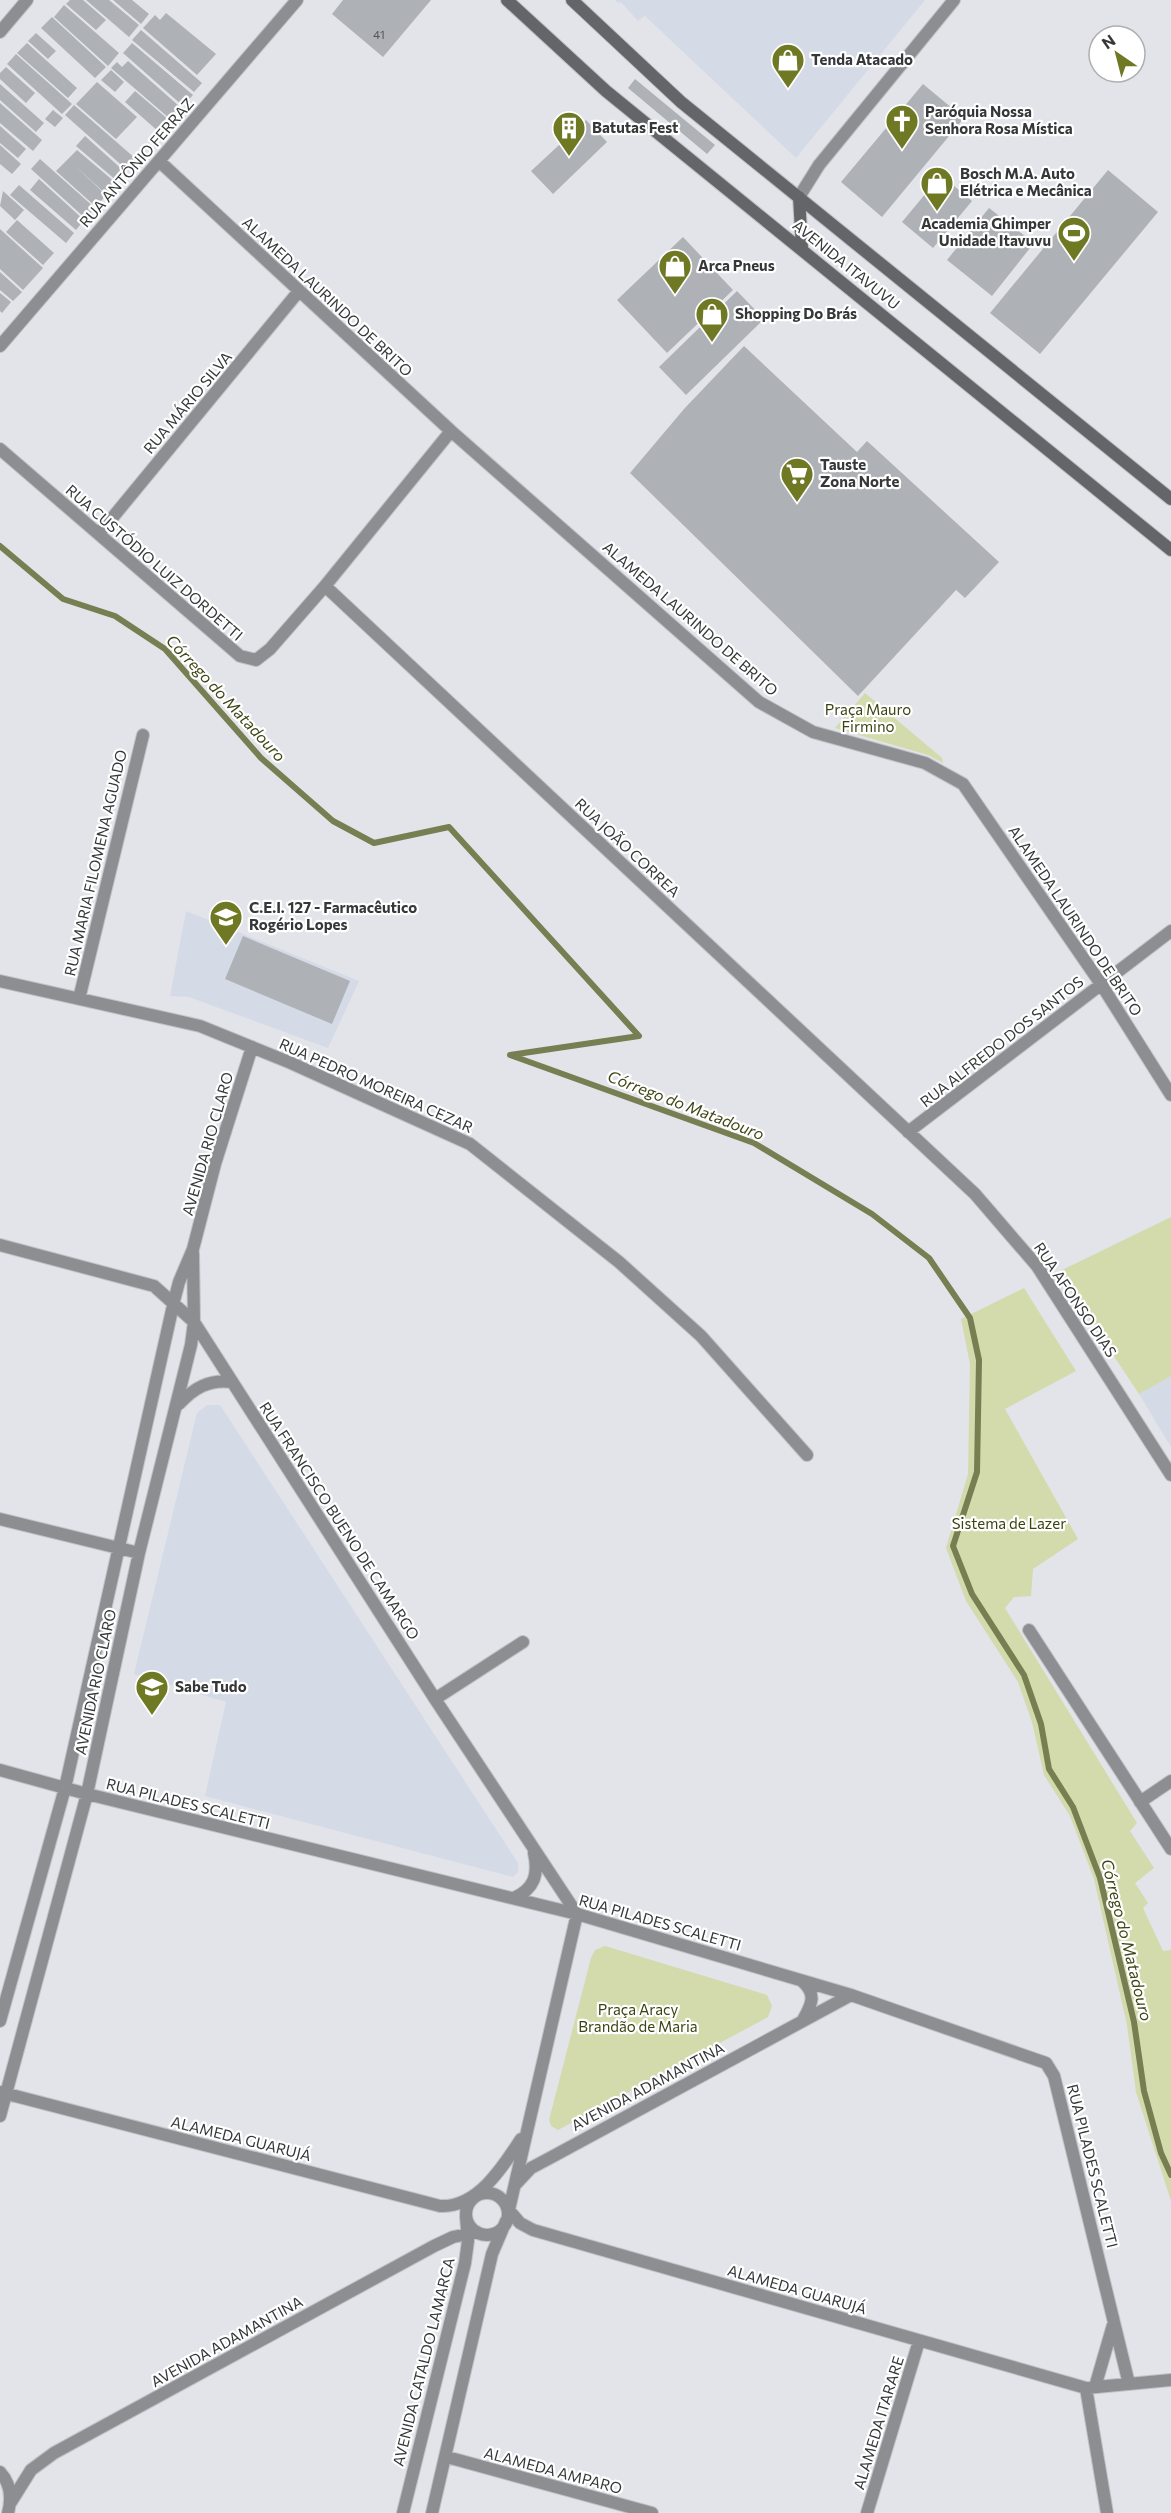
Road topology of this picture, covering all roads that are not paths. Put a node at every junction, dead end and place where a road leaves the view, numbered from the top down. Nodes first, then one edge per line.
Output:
1 (27, 0) edge
2 (297, 0) edge
3 (507, 0) edge
4 (572, 0) edge
5 (954, 0) edge
6 (0, 32) edge
7 (159, 161) junction
8 (799, 197) junction
9 (802, 249) junction
10 (299, 291) junction
11 (0, 346) edge
12 (451, 431) junction
13 (0, 449) edge
14 (1171, 499) edge
15 (99, 534) junction
16 (1171, 549) edge
17 (325, 586) junction
18 (142, 735) dead end
19 (1171, 931) edge
20 (0, 981) edge
21 (1101, 984) junction
22 (79, 999) junction
23 (252, 1047) junction
24 (1171, 1095) edge
25 (908, 1132) junction
26 (0, 1245) edge
27 (193, 1250) junction
28 (174, 1301) junction
29 (194, 1322) junction
30 (232, 1382) junction
31 (177, 1408) junction
32 (807, 1455) dead end
33 (1171, 1475) edge
34 (0, 1519) edge
35 (116, 1547) junction
36 (139, 1553) junction
37 (1029, 1630) dead end
38 (522, 1642) dead end
39 (435, 1700) junction
40 (0, 1770) edge
41 (1171, 1781) edge
42 (65, 1788) junction
43 (87, 1794) junction
44 (1140, 1802) junction
45 (534, 1849) junction
46 (1171, 1849) edge
47 (514, 1898) junction
48 (577, 1914) junction
49 (801, 1980) junction
50 (851, 1995) junction
51 (0, 2021) edge
52 (802, 2021) junction
53 (3, 2093) edge
54 (0, 2116) edge
55 (529, 2122) junction
56 (514, 2187) junction
57 (474, 2197) junction
58 (507, 2213) junction
59 (472, 2232) junction
60 (1114, 2321) junction
61 (919, 2341) junction
62 (1171, 2380) edge
63 (1129, 2384) junction
64 (1090, 2387) junction
65 (447, 2457) junction
66 (0, 2472) edge
67 (9, 2508) edge
68 (403, 2513) edge
69 (432, 2513) edge
70 (652, 2513) edge
71 (867, 2513) edge
72 (1107, 2513) edge

1 - 6 street
2 - 7 street, RUA ANTÔNIO FERRAZ
3 - 9 main road, AVENIDA ITAVUVU
4 - 8 main road, AVENIDA ITAVUVU
5 - 8 street
7 - 10 street, ALAMEDA LAURINDO DE BRITO
7 - 11 street, RUA ANTÔNIO FERRAZ
8 - 9 main road
8 - 14 main road, AVENIDA ITAVUVU
9 - 16 main road, AVENIDA ITAVUVU
10 - 12 street, ALAMEDA LAURINDO DE BRITO
10 - 15 street, RUA MÁRIO SILVA
12 - 17 street, RUA CUSTÓDIO LUIZ DORDETTI
12 - 21 street, ALAMEDA LAURINDO DE BRITO
13 - 15 street, RUA CUSTÓDIO LUIZ DORDETTI
15 - 17 street, RUA CUSTÓDIO LUIZ DORDETTI
17 - 25 street, RUA JOÃO CORREA
18 - 22 street, RUA MARIA FILOMENA AGUADO
19 - 21 street, RUA ALFREDO DOS SANTOS
20 - 22 street, RUA PEDRO MOREIRA CEZAR
21 - 24 street, ALAMEDA LAURINDO DE BRITO
21 - 25 street, RUA ALFREDO DOS SANTOS
22 - 23 street, RUA PEDRO MOREIRA CEZAR
23 - 27 street, AVENIDA RIO CLARO
23 - 32 street, RUA PEDRO MOREIRA CEZAR
25 - 33 street, RUA AFONSO DIAS
26 - 28 street, RUA FRANCISCO BUENO DE CAMARGO
27 - 28 street, AVENIDA RIO CLARO
27 - 29 street, AVENIDA RIO CLARO
28 - 29 street, RUA FRANCISCO BUENO DE CAMARGO
28 - 35 street, AVENIDA RIO CLARO
29 - 30 street, RUA FRANCISCO BUENO DE CAMARGO
29 - 31 street, AVENIDA RIO CLARO
30 - 31 street
30 - 39 street, RUA FRANCISCO BUENO DE CAMARGO
31 - 36 street, AVENIDA RIO CLARO
34 - 35 street
35 - 36 street
35 - 42 street, AVENIDA RIO CLARO
36 - 43 street, AVENIDA RIO CLARO
37 - 44 street
38 - 39 street
39 - 45 street, RUA FRANCISCO BUENO DE CAMARGO
40 - 42 street, RUA PILADES SCALETTI
41 - 44 street
42 - 43 street, RUA PILADES SCALETTI
42 - 51 street, AVENIDA RIO CLARO
43 - 47 street, RUA PILADES SCALETTI
43 - 53 street, AVENIDA RIO CLARO
44 - 46 street
45 - 47 street
45 - 48 street, RUA FRANCISCO BUENO DE CAMARGO
47 - 48 street, RUA PILADES SCALETTI
48 - 49 street, RUA PILADES SCALETTI
48 - 55 street
49 - 50 street, RUA PILADES SCALETTI
49 - 52 street
50 - 52 street, AVENIDA ADAMANTINA
50 - 60 street, RUA PILADES SCALETTI
52 - 56 street, AVENIDA ADAMANTINA
53 - 54 street, AVENIDA RIO CLARO
53 - 57 street, ALAMEDA GUARUJÁ
55 - 56 street
55 - 57 street
56 - 58 street
57 - 58 street
57 - 59 street, AVENIDA CATALDO LAMARCA
58 - 59 street
58 - 61 street, ALAMEDA GUARUJÁ
58 - 65 street
59 - 67 street, AVENIDA ADAMANTINA
59 - 68 street, AVENIDA CATALDO LAMARCA
60 - 63 street, RUA PILADES SCALETTI
60 - 64 street, RUA PILADES SCALETTI
61 - 64 street, ALAMEDA GUARUJÁ
61 - 71 street, ALAMEDA ITARARE
62 - 63 street
63 - 64 street
64 - 72 street
65 - 69 street
65 - 70 street, ALAMEDA AMPARO
66 - 67 street

